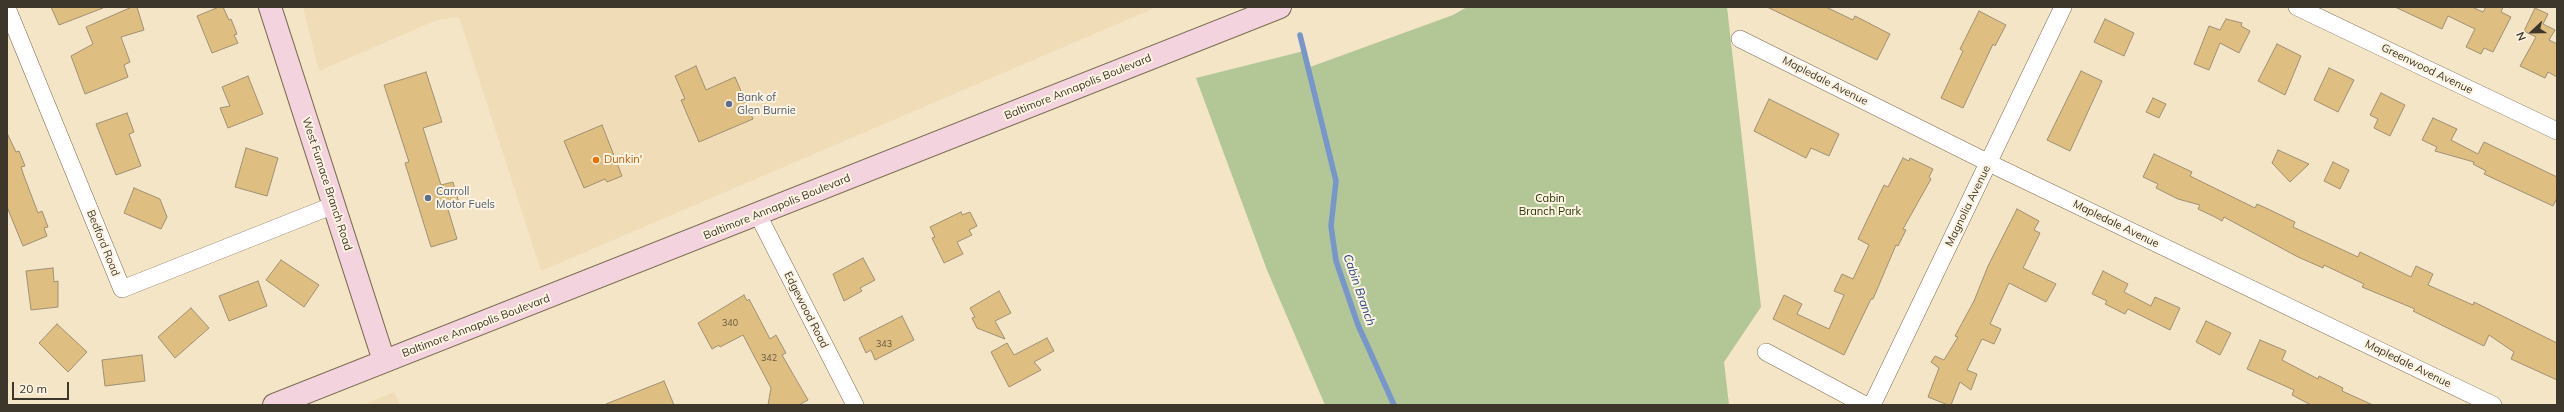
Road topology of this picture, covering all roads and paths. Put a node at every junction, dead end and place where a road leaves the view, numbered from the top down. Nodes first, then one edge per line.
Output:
1 (270, 7) edge
2 (1280, 7) edge
3 (2063, 7) edge
4 (2297, 7) edge
5 (7, 8) edge
6 (1740, 39) dead end
7 (2557, 131) edge
8 (1988, 163) junction
9 (334, 205) junction
10 (758, 215) junction
11 (1766, 352) dead end
12 (384, 361) junction
13 (274, 405) edge
14 (855, 405) edge
15 (1865, 405) edge
16 (1872, 405) edge
17 (2493, 405) edge

1 - 9 main road, West Furnace Branch Road
2 - 10 main road, Baltimore Annapolis Boulevard
3 - 8 street, Magnolia Avenue
4 - 7 street, Greenwood Avenue
5 - 9 street, Bedford Road
6 - 8 street, Mapledale Avenue
8 - 16 street, Magnolia Avenue
8 - 17 street, Mapledale Avenue
9 - 12 main road, West Furnace Branch Road
10 - 12 main road, Baltimore Annapolis Boulevard
10 - 14 street, Edgewood Road
11 - 15 street
12 - 13 main road, Baltimore Annapolis Boulevard

